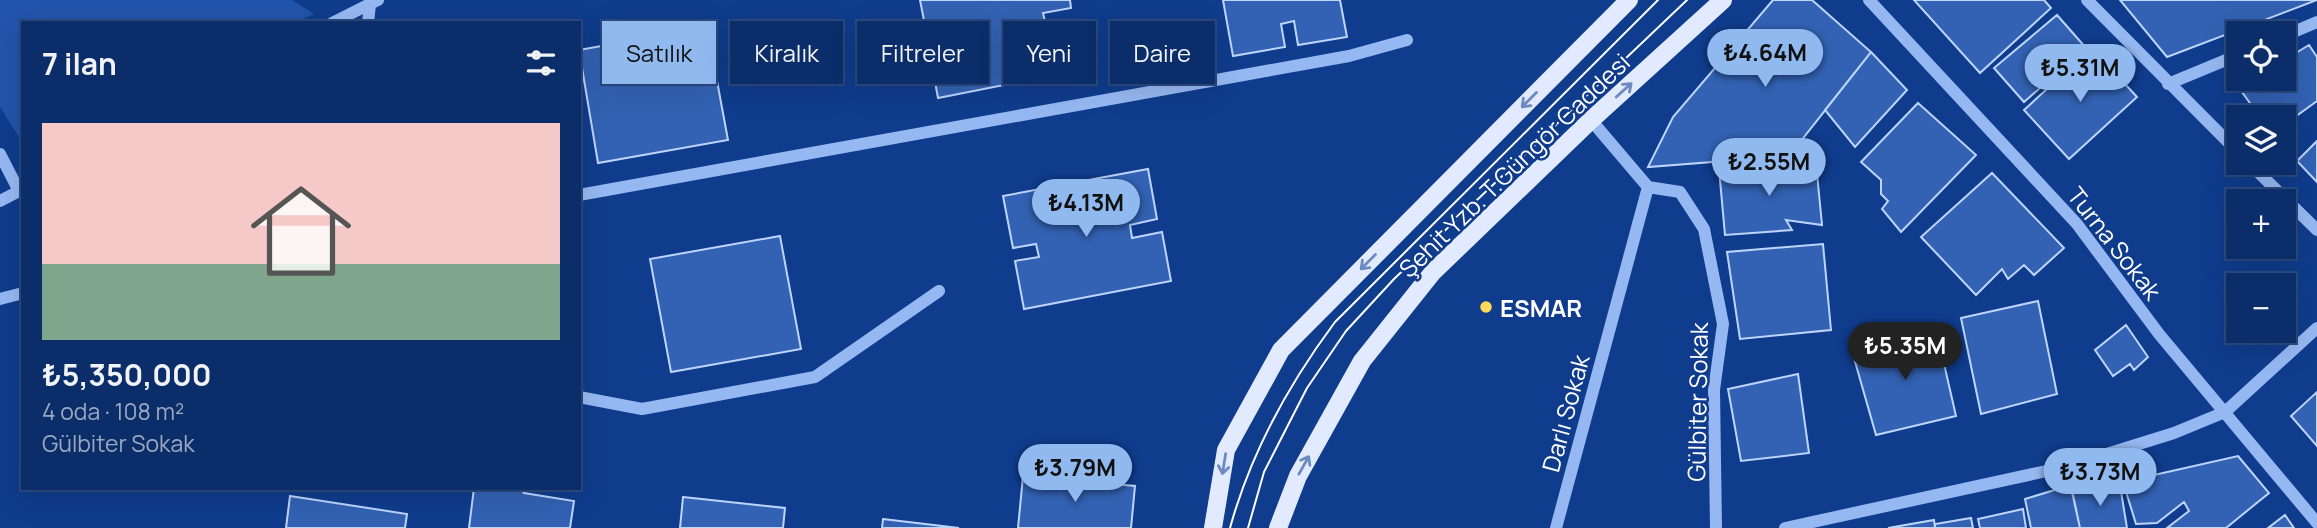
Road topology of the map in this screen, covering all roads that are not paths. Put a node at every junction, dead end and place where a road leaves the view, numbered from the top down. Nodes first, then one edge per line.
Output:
1 (1629, 0) edge
2 (1723, 0) edge
3 (1869, 0) edge
4 (2087, 0) edge
5 (374, 2) edge
6 (336, 21) edge
7 (369, 21) edge
8 (2317, 22) edge
9 (2296, 31) edge
10 (1407, 40) dead end
11 (2226, 60) edge
12 (2168, 84) junction
13 (1591, 120) junction
14 (2226, 140) edge
15 (0, 154) edge
16 (2261, 175) edge
17 (1648, 187) junction
18 (21, 190) edge
19 (581, 195) edge
20 (0, 201) edge
21 (2317, 230) edge
22 (939, 291) dead end
23 (21, 294) edge
24 (0, 299) edge
25 (2317, 328) edge
26 (581, 397) edge
27 (2225, 412) junction
28 (2317, 523) edge
29 (1213, 528) edge
30 (1278, 528) edge
31 (1556, 528) edge
32 (1716, 528) edge
33 (1785, 528) edge

1 -> 29 main road, Şehit Yzb. T.Güngör Caddesi
13 -> 2 main road, Şehit Yzb. T.Güngör Caddesi
3 - 27 street, Turna Sokak
4 - 12 street
5 - 6 street
5 - 7 street
8 - 9 street
10 - 19 street
11 - 12 street
12 - 14 street
13 - 17 street
30 -> 13 main road, Şehit Yzb. T.Güngör Caddesi
15 - 18 street
16 - 21 street
17 - 31 street, Darlı Sokak
17 - 32 street, Gülbiter Sokak
18 - 20 street
22 - 26 street
23 - 24 street
25 - 27 street
27 - 28 street, Turna Sokak
27 - 33 street

